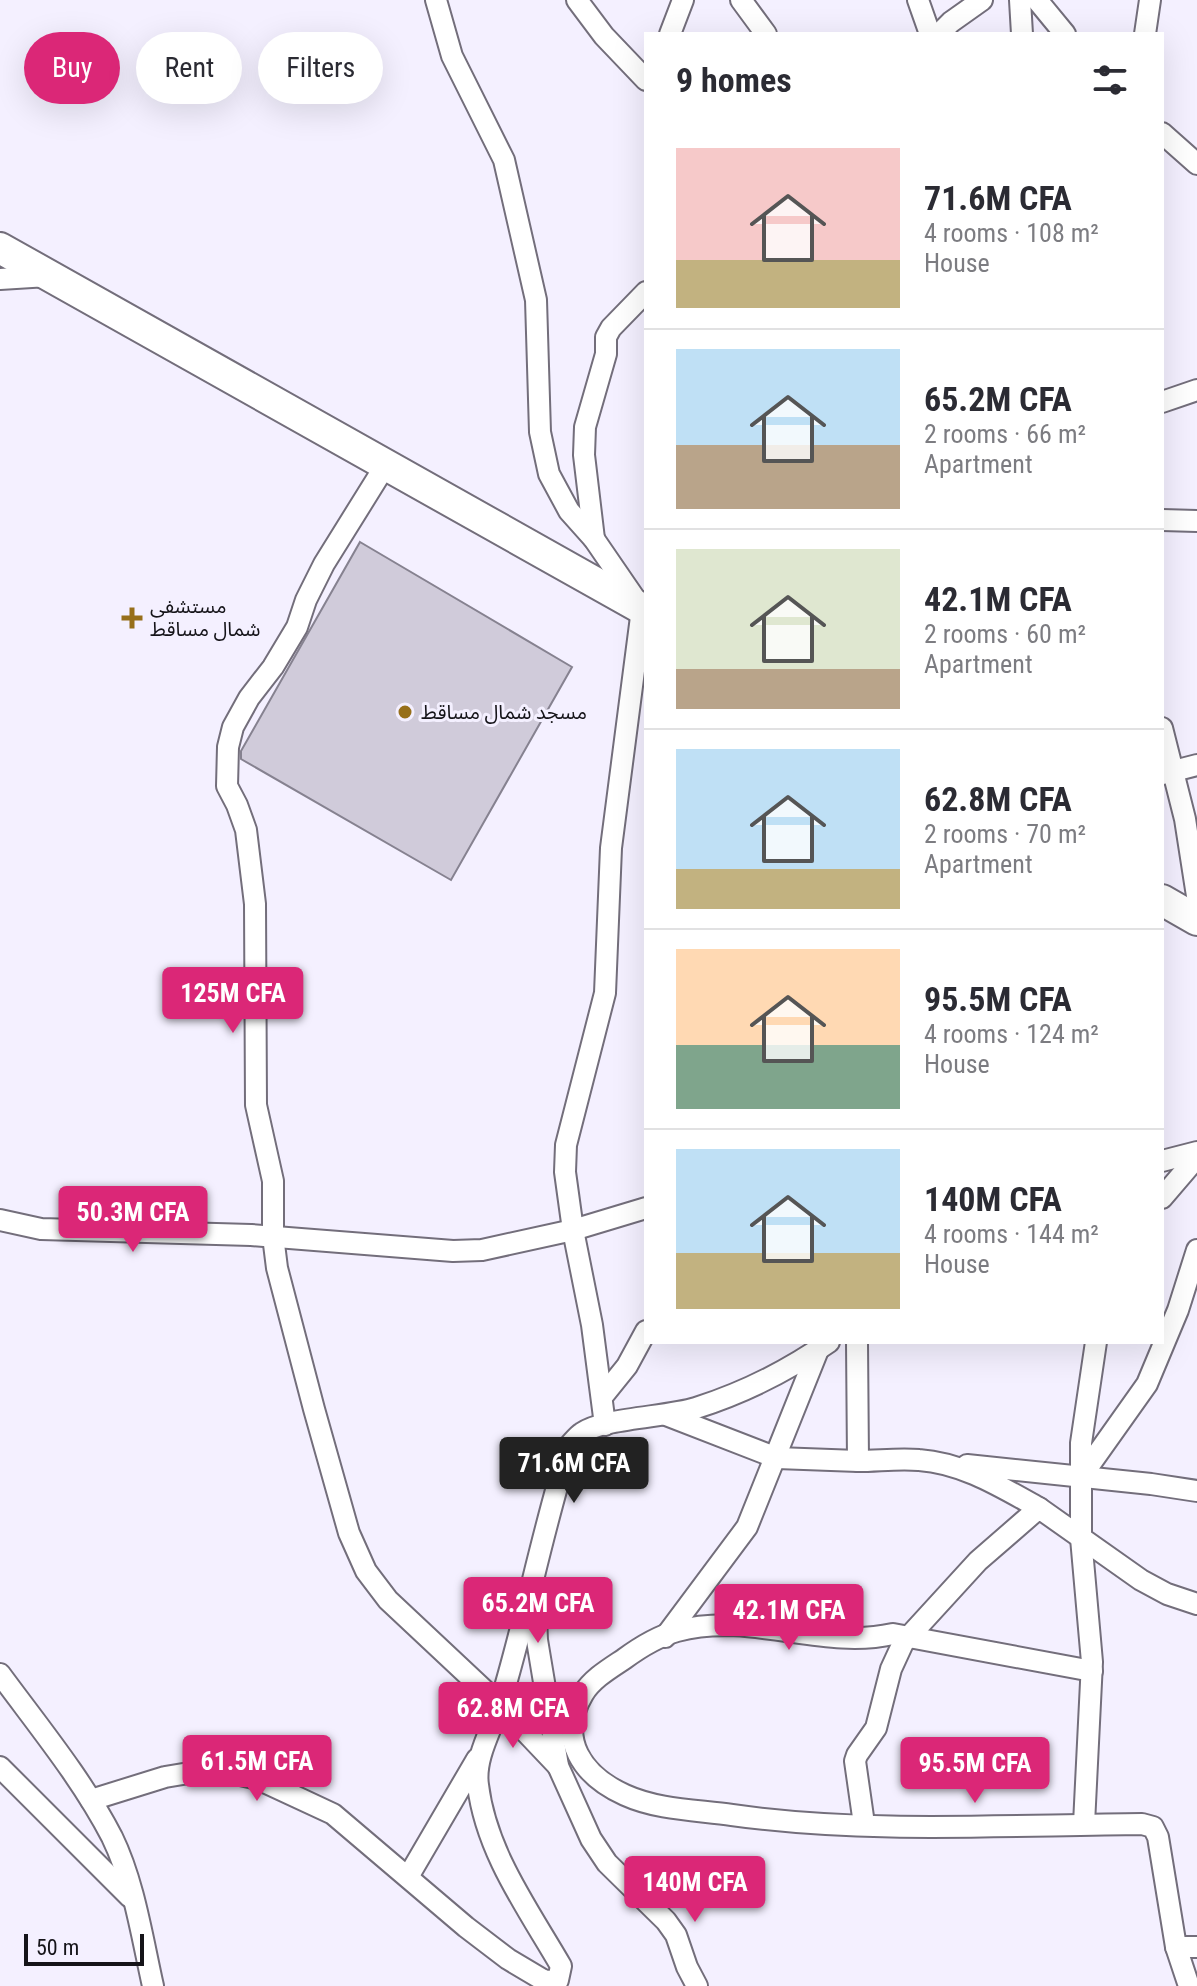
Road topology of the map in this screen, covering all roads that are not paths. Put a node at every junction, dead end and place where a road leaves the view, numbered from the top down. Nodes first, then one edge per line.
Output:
1 (436, 0) edge
2 (577, 0) edge
3 (683, 0) edge
4 (741, 0) edge
5 (918, 0) edge
6 (982, 0) edge
7 (1020, 0) edge
8 (1037, 0) edge
9 (1150, 0) edge
10 (671, 32) edge
11 (765, 32) edge
12 (929, 32) edge
13 (941, 32) edge
14 (1022, 32) edge
15 (1063, 32) edge
16 (1145, 32) edge
17 (644, 76) edge
18 (1164, 135) edge
19 (1197, 164) edge
20 (0, 248) edge
21 (50, 276) junction
22 (0, 279) edge
23 (644, 294) edge
24 (1197, 390) edge
25 (1164, 401) edge
26 (385, 466) junction
27 (1164, 520) edge
28 (1197, 521) edge
29 (594, 539) junction
30 (644, 610) edge
31 (1164, 743) edge
32 (1197, 765) edge
33 (1168, 772) edge
34 (1197, 896) edge
35 (1164, 901) edge
36 (1197, 920) edge
37 (1197, 1154) edge
38 (1164, 1161) edge
39 (1164, 1195) edge
40 (644, 1209) edge
41 (0, 1220) edge
42 (573, 1230) junction
43 (273, 1236) junction
44 (1197, 1250) edge
45 (1169, 1316) edge
46 (1197, 1317) edge
47 (644, 1335) edge
48 (857, 1344) edge
49 (1096, 1344) edge
50 (1160, 1344) edge
51 (824, 1346) edge
52 (602, 1397) junction
53 (663, 1414) junction
54 (605, 1425) junction
55 (774, 1457) junction
56 (858, 1461) junction
57 (937, 1462) junction
58 (1081, 1477) junction
59 (1197, 1491) edge
60 (1039, 1508) junction
61 (1081, 1538) junction
62 (534, 1574) junction
63 (1197, 1604) edge
64 (665, 1637) junction
65 (908, 1637) junction
66 (1092, 1671) junction
67 (0, 1674) edge
68 (584, 1692) junction
69 (552, 1704) junction
70 (500, 1705) junction
71 (572, 1735) junction
72 (484, 1747) junction
73 (558, 1766) junction
74 (0, 1767) edge
75 (91, 1800) junction
76 (864, 1824) junction
77 (1084, 1824) junction
78 (408, 1877) junction
79 (132, 1900) junction
80 (1187, 1947) edge
81 (153, 1986) edge
82 (697, 1986) edge
83 (1189, 1986) edge

1 - 29 street
2 - 17 street
3 - 10 street
4 - 11 street
5 - 12 street
6 - 13 street
7 - 14 street
8 - 15 street
9 - 16 street
18 - 19 street
20 - 21 highway
21 - 22 street
21 - 26 highway
23 - 29 street
24 - 25 street
26 - 30 highway
26 - 43 street
27 - 28 street
29 - 30 street
30 - 42 street
31 - 33 street
32 - 33 street
33 - 34 street
35 - 36 highway
37 - 38 street
37 - 39 street
40 - 42 street
41 - 43 street
42 - 43 street
42 - 52 street
43 - 70 street
44 - 45 street
45 - 46 street
47 - 52 street
48 - 56 street
49 - 58 street
50 - 58 street
51 - 53 street
51 - 55 street
52 - 54 street
53 - 54 street
53 - 55 street
54 - 62 street
55 - 56 street
55 - 64 street
56 - 57 street
57 - 58 street
57 - 60 street
58 - 59 street
58 - 61 street
60 - 61 street
60 - 65 street
61 - 63 street
61 - 66 street
62 - 69 street
62 - 70 street
64 - 65 street
64 - 68 street
65 - 66 street
65 - 76 street
66 - 77 street
67 - 75 street
68 - 69 street
68 - 71 street
69 - 71 street
69 - 73 street
70 - 72 street
70 - 73 street
71 - 76 street
72 - 78 street
72 - 78 street
73 - 82 street
74 - 79 street
75 - 78 street
75 - 79 street
76 - 77 street
77 - 80 street
79 - 81 street
80 - 83 street

